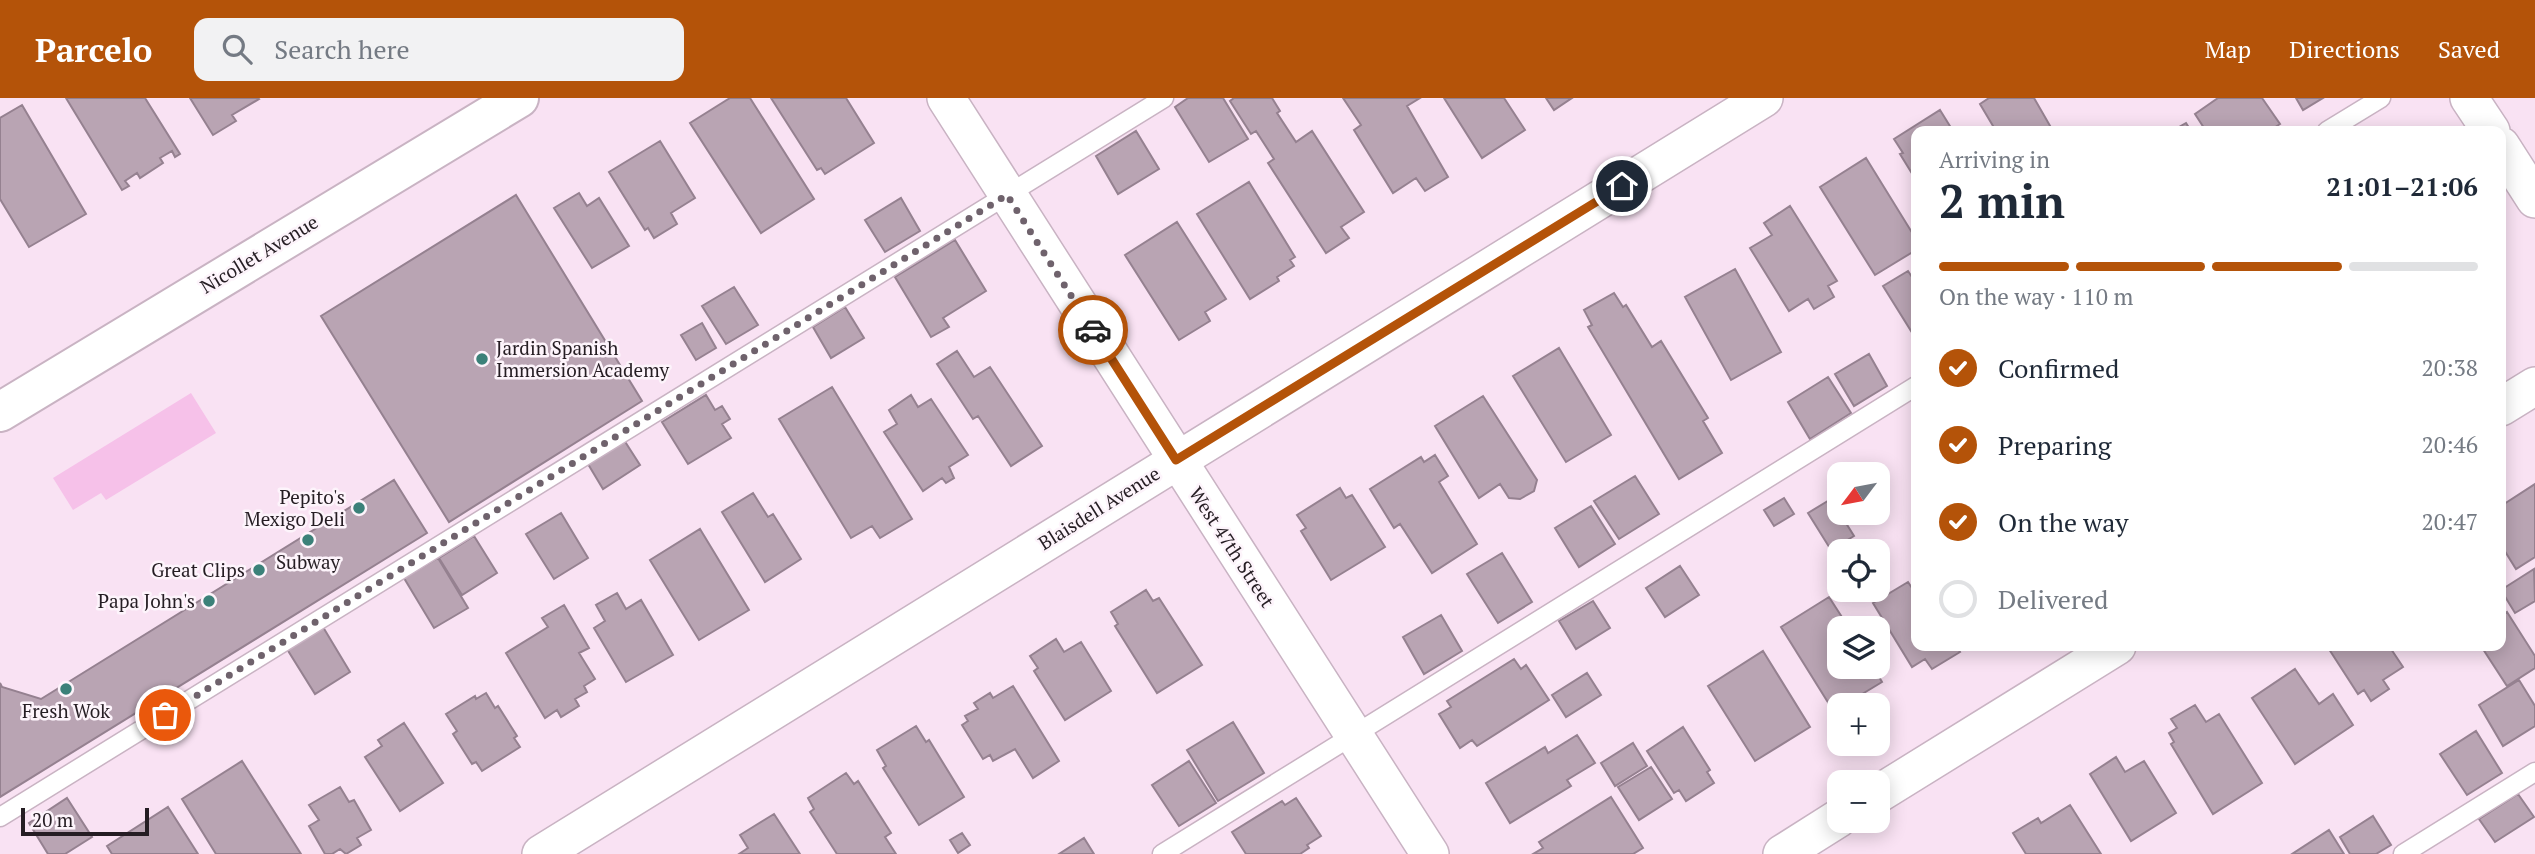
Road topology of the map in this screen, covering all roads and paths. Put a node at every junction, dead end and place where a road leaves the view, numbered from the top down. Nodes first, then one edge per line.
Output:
1 (519, 98) edge
2 (946, 98) edge
3 (1164, 98) edge
4 (1764, 98) edge
5 (2381, 98) edge
6 (2469, 98) edge
7 (2336, 126) edge
8 (2488, 126) edge
9 (2506, 154) edge
10 (1007, 195) junction
11 (2535, 199) edge
12 (2535, 386) edge
13 (1911, 389) edge
14 (2506, 404) edge
15 (0, 412) edge
16 (1176, 460) junction
17 (2109, 651) edge
18 (1353, 736) junction
19 (2535, 772) edge
20 (1890, 787) edge
21 (0, 817) edge
22 (1827, 826) edge
23 (541, 854) edge
24 (1162, 854) edge
25 (1430, 854) edge
26 (1782, 854) edge
27 (2403, 854) edge

1 - 15 main road, Nicollet Avenue
2 - 10 street, West 47th Street
3 - 10 lane
4 - 16 street, Blaisdell Avenue
5 - 7 lane
6 - 8 street
9 - 11 street
10 - 16 street, West 47th Street
10 - 21 lane
12 - 14 street
13 - 18 lane
16 - 18 street, West 47th Street
16 - 23 street, Blaisdell Avenue
17 - 20 street
18 - 24 lane
18 - 25 street, West 47th Street
19 - 27 lane
22 - 26 street

